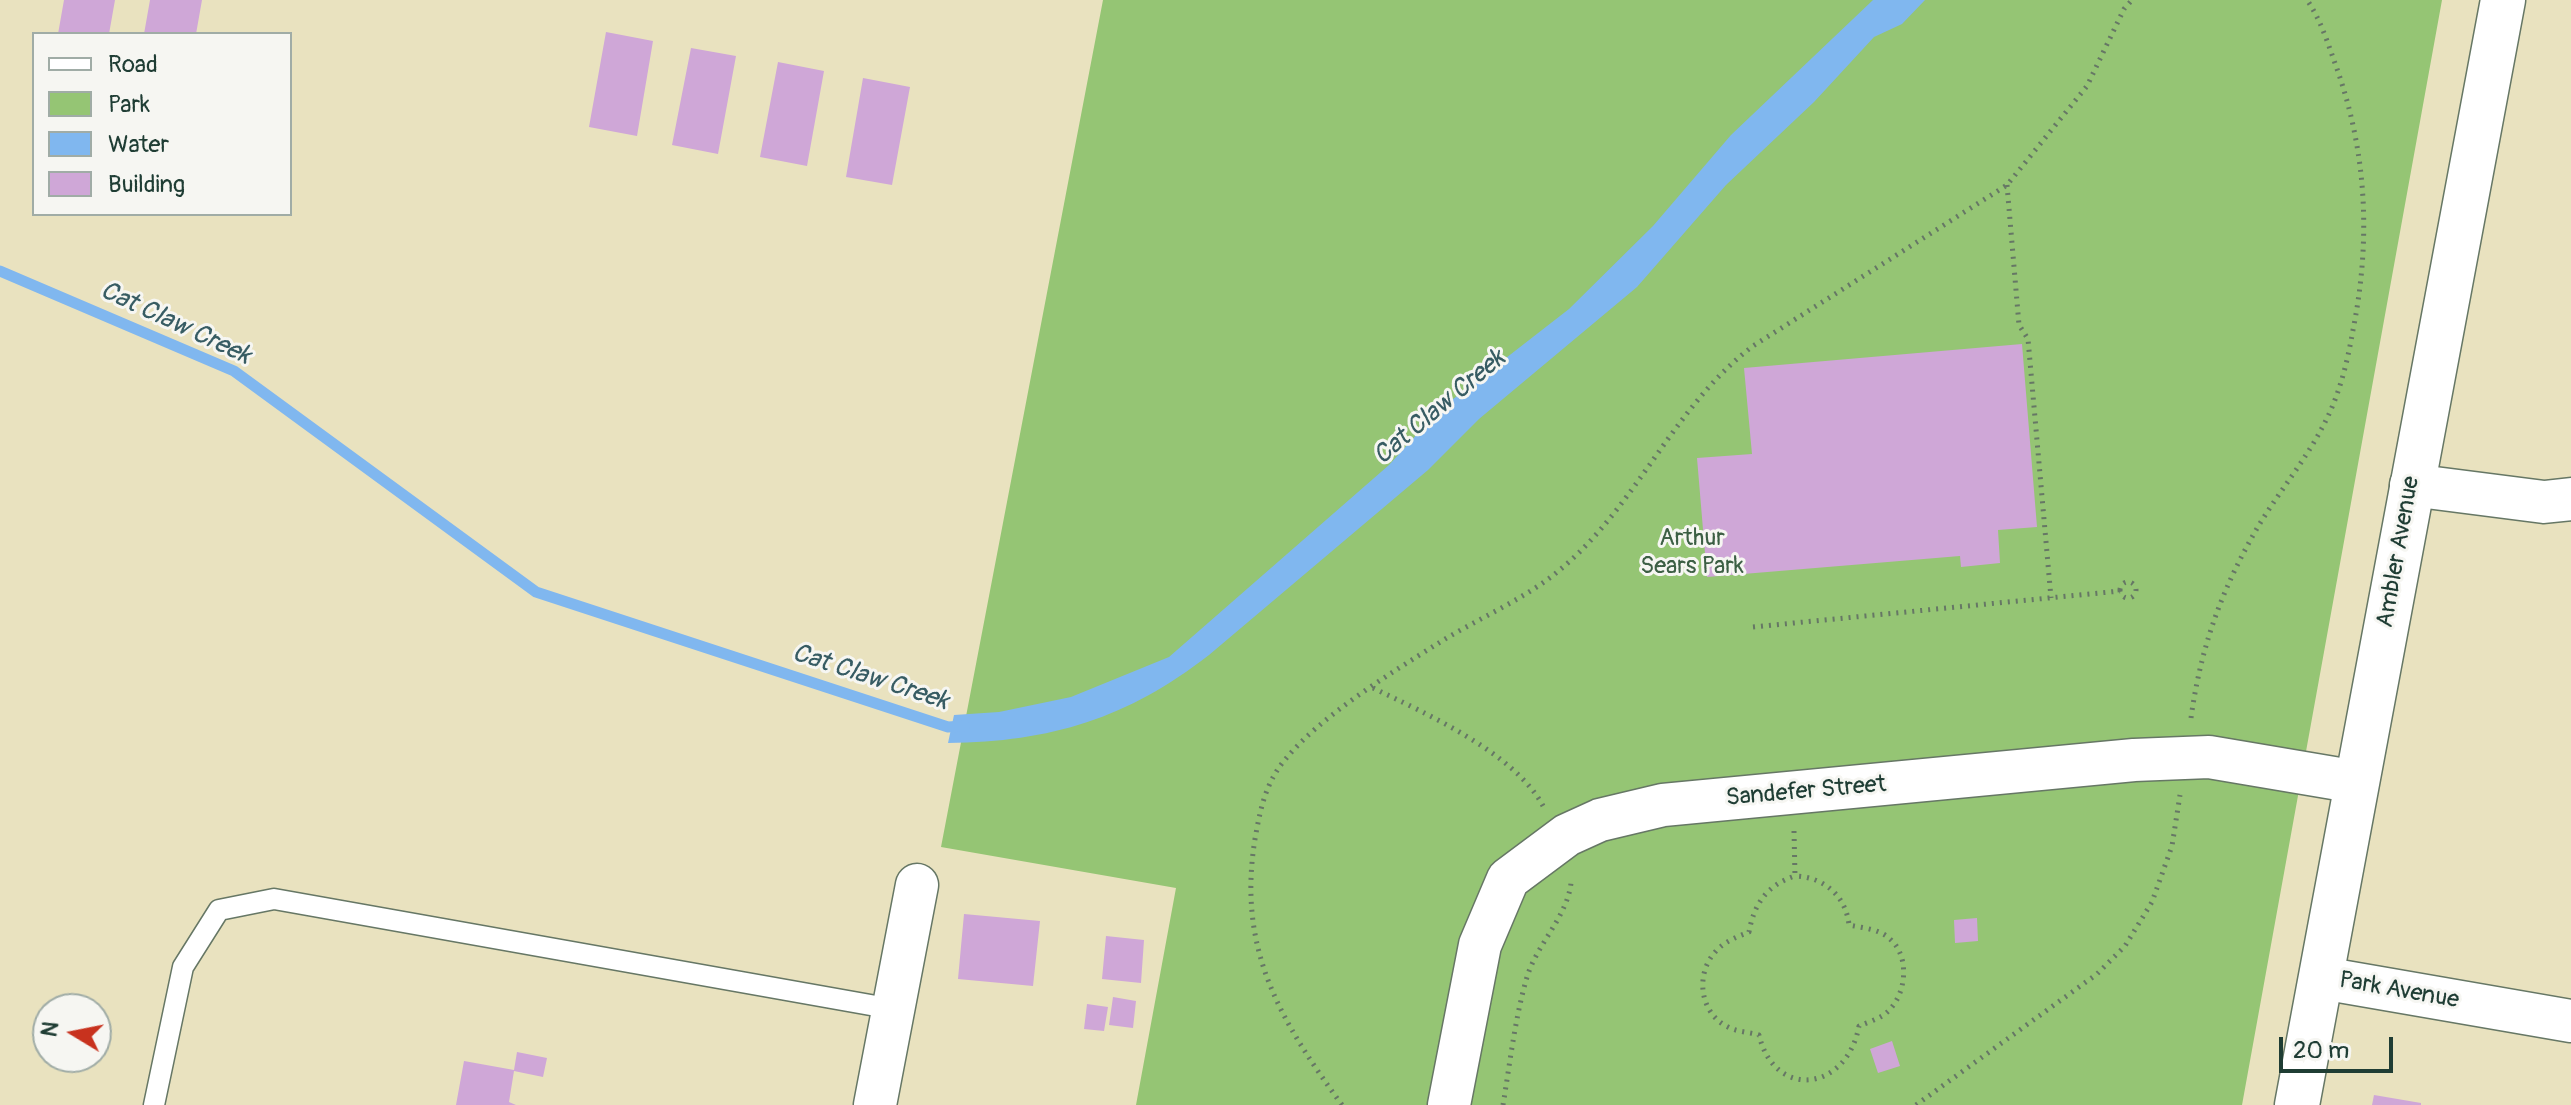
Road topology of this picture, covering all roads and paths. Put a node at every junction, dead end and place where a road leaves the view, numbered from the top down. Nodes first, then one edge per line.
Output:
1 (2121, 0) edge
2 (2132, 0) edge
3 (2307, 0) edge
4 (2503, 0) edge
5 (2124, 9) junction
6 (2007, 185) junction
7 (2411, 485) junction
8 (2571, 499) edge
9 (2120, 591) dead end
10 (2051, 598) junction
11 (1753, 627) dead end
12 (1373, 688) junction
13 (2185, 758) junction
14 (2357, 782) junction
15 (1793, 794) junction
16 (1558, 841) junction
17 (1795, 876) junction
18 (917, 885) dead end
19 (2322, 978) junction
20 (893, 1009) junction
21 (2571, 1021) edge
22 (154, 1105) edge
23 (875, 1105) edge
24 (1342, 1105) edge
25 (1449, 1105) edge
26 (1503, 1105) edge
27 (1916, 1105) edge
28 (2297, 1105) edge

1 - 5 path
2 - 5 path
3 - 13 path
4 - 7 main road, Ambler Avenue
5 - 6 path
6 - 10 path
6 - 12 path
7 - 8 street
7 - 14 main road, Ambler Avenue
9 - 10 path
10 - 11 path
12 - 16 path
12 - 24 path
13 - 14 street, Sandefer Street
13 - 15 street, Sandefer Street
13 - 27 path
14 - 19 main road, Ambler Avenue
15 - 16 street, Sandefer Street
15 - 17 path
16 - 25 street, Sandefer Street
16 - 26 path
17 - 17 path
18 - 20 street
19 - 21 street, Park Avenue
19 - 28 main road, Ambler Avenue
20 - 22 lane
20 - 23 street

